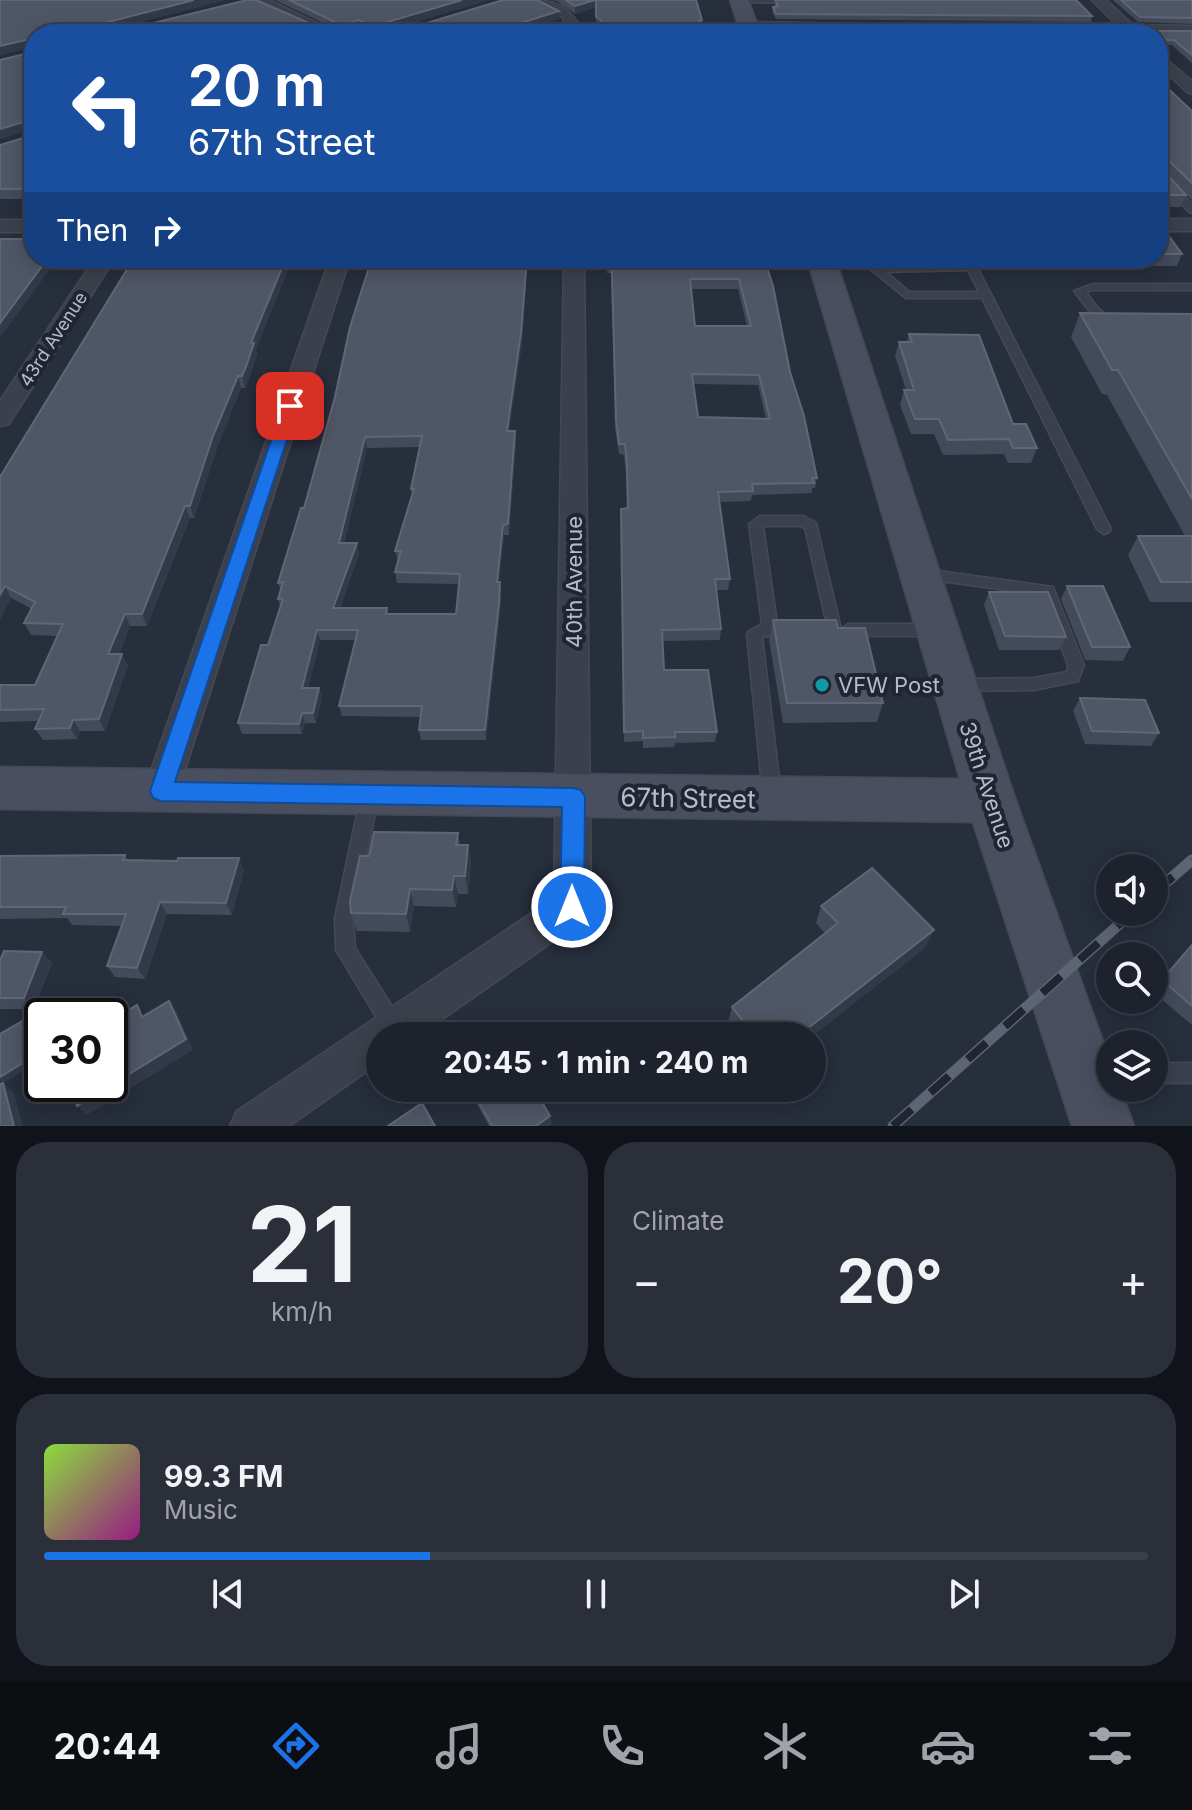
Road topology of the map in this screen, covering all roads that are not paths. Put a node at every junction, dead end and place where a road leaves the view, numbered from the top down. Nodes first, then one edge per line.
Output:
1 (256, 0) edge
2 (535, 0) edge
3 (740, 0) edge
4 (768, 0) edge
5 (1098, 0) edge
6 (805, 1) edge
7 (238, 4) edge
8 (310, 24) edge
9 (573, 24) edge
10 (747, 24) edge
11 (1123, 24) edge
12 (1192, 30) edge
13 (1168, 31) edge
14 (1168, 66) edge
15 (1192, 89) edge
16 (1168, 182) edge
17 (1192, 210) edge
18 (1168, 225) edge
19 (1192, 225) edge
20 (0, 226) edge
21 (24, 226) edge
22 (98, 268) edge
23 (337, 268) edge
24 (574, 268) edge
25 (842, 268) edge
26 (890, 268) edge
27 (973, 268) edge
28 (877, 269) joint
29 (1192, 287) edge
30 (986, 295) junction
31 (1124, 327) edge
32 (0, 419) edge
33 (1104, 529) dead end
34 (920, 574) junction
35 (770, 630) junction
36 (818, 630) junction
37 (937, 630) junction
38 (955, 685) junction
39 (0, 788) edge
40 (161, 791) junction
41 (370, 794) junction
42 (573, 797) junction
43 (772, 799) junction
44 (991, 801) junction
45 (380, 1022) edge
46 (404, 1022) edge
47 (366, 1048) edge
48 (1096, 1069) edge
49 (1168, 1073) edge
50 (1192, 1073) edge
51 (1101, 1102) edge
52 (252, 1126) edge
53 (1103, 1126) edge

1 - 7 street
1 - 8 street
2 - 9 street
3 - 4 lane
3 - 10 main road
4 - 6 lane
5 - 11 street
12 - 13 street
14 - 15 street
16 - 17 lane
18 - 19 street
20 - 21 street
22 - 32 street, 43rd Avenue
23 - 40 street
24 - 42 street, 40th Avenue
25 - 34 main road, 39th Avenue
26 - 28 lane
27 - 30 lane
28 - 30 lane
29 - 31 lane
30 - 33 lane
34 - 37 main road, 39th Avenue
34 - 38 lane
35 - 36 lane
35 - 36 lane
35 - 43 lane
36 - 37 lane
37 - 38 main road, 39th Avenue
38 - 44 main road, 39th Avenue
39 - 40 main road, 67th Street
40 - 41 main road, 67th Street
41 - 42 main road, 67th Street
41 - 45 lane
42 - 43 main road, 67th Street
42 - 46 street, 40th Avenue
43 - 44 main road, 67th Street
44 - 48 main road, 39th Avenue
47 - 52 street
49 - 50 lane
51 - 53 main road, 39th Avenue

